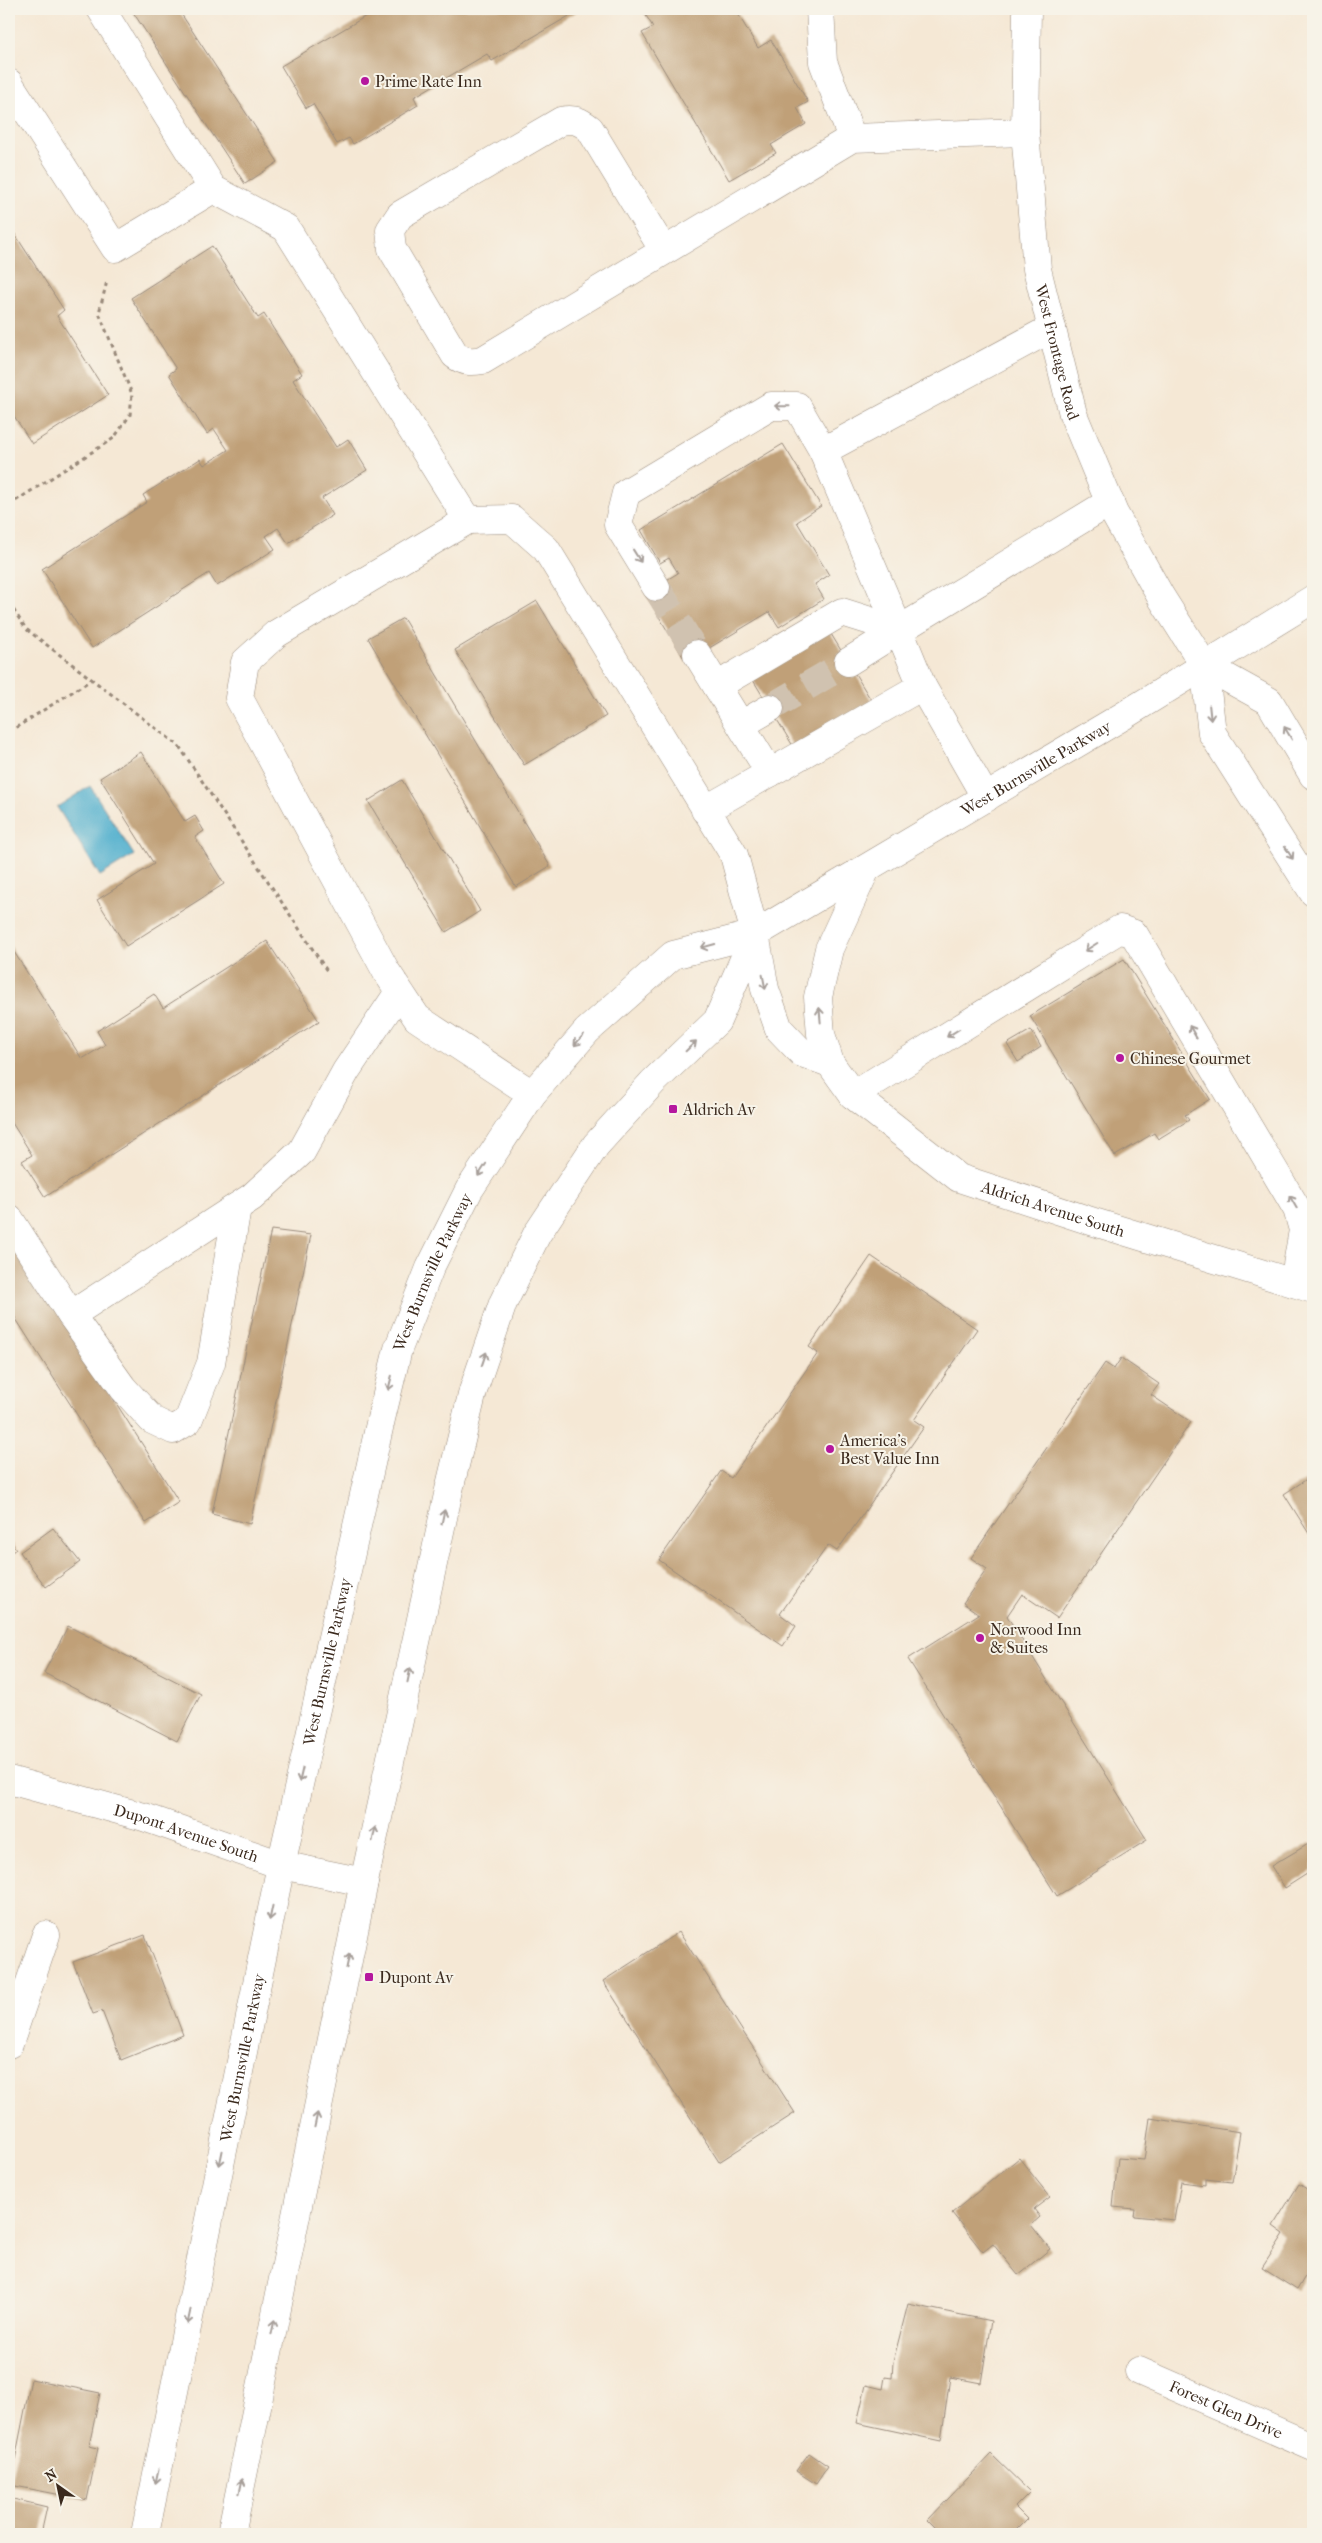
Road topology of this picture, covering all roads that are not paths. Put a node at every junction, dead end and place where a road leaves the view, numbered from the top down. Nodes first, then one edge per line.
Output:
1 (101, 9) edge
2 (820, 9) edge
3 (1027, 9) edge
4 (9, 83) edge
5 (1025, 132) junction
6 (852, 138) junction
7 (213, 189) junction
8 (664, 251) junction
9 (1052, 328) junction
10 (823, 451) junction
11 (1110, 502) junction
12 (468, 520) junction
13 (656, 586) tunnel mouth
14 (1313, 599) edge
15 (899, 630) junction
16 (698, 654) tunnel mouth
17 (848, 662) tunnel mouth
18 (1204, 665) junction
19 (717, 686) junction
20 (922, 686) junction
21 (770, 708) tunnel mouth
22 (741, 725) junction
23 (770, 773) junction
24 (1313, 775) edge
25 (986, 798) junction
26 (705, 810) junction
27 (866, 869) junction
28 (1313, 892) edge
29 (755, 934) junction
30 (400, 992) junction
31 (830, 1063) junction
32 (532, 1094) junction
33 (853, 1095) junction
34 (237, 1207) junction
35 (9, 1218) edge
36 (1304, 1286) edge
37 (71, 1315) junction
38 (9, 1780) edge
39 (281, 1865) junction
40 (364, 1882) junction
41 (46, 1935) dead end
42 (9, 2044) edge
43 (1139, 2371) dead end
44 (1313, 2447) edge
45 (145, 2534) edge
46 (231, 2534) edge

1 - 7 main road
2 - 6 main road
3 - 5 main road, West Frontage Road
4 - 7 main road
5 - 6 main road
5 - 9 main road, West Frontage Road
6 - 8 main road
7 - 12 main road
8 - 8 main road
9 - 10 main road
9 - 11 main road, West Frontage Road
10 -> 13 main road
10 - 15 main road
11 - 15 main road
11 - 18 main road, West Frontage Road
12 - 26 main road
12 - 30 main road
14 - 18 main road, West Burnsville Parkway
15 - 17 main road
15 - 19 main road
15 - 20 main road
16 - 19 main road
24 -> 18 main road
18 - 25 main road, West Burnsville Parkway
18 -> 28 main road
19 - 22 main road
20 - 23 main road
20 - 25 main road
21 - 22 main road
22 - 23 main road
23 - 26 main road
25 - 27 main road, West Burnsville Parkway
26 - 29 main road
27 - 29 main road, West Burnsville Parkway
31 -> 27 main road, Aldrich Avenue South
29 -> 31 main road
29 -> 32 main road, West Burnsville Parkway
40 -> 29 main road
30 - 32 main road
30 - 34 main road
31 - 33 main road, Aldrich Avenue South
32 -> 39 main road, West Burnsville Parkway
33 - 36 main road, Aldrich Avenue South
36 -> 33 main road
34 - 37 main road
34 - 37 main road
35 - 37 main road
38 - 39 main road, Dupont Avenue South
39 - 40 main road, Dupont Avenue South
39 -> 45 main road, West Burnsville Parkway
46 -> 40 main road
41 - 42 main road
43 - 44 main road, Forest Glen Drive

